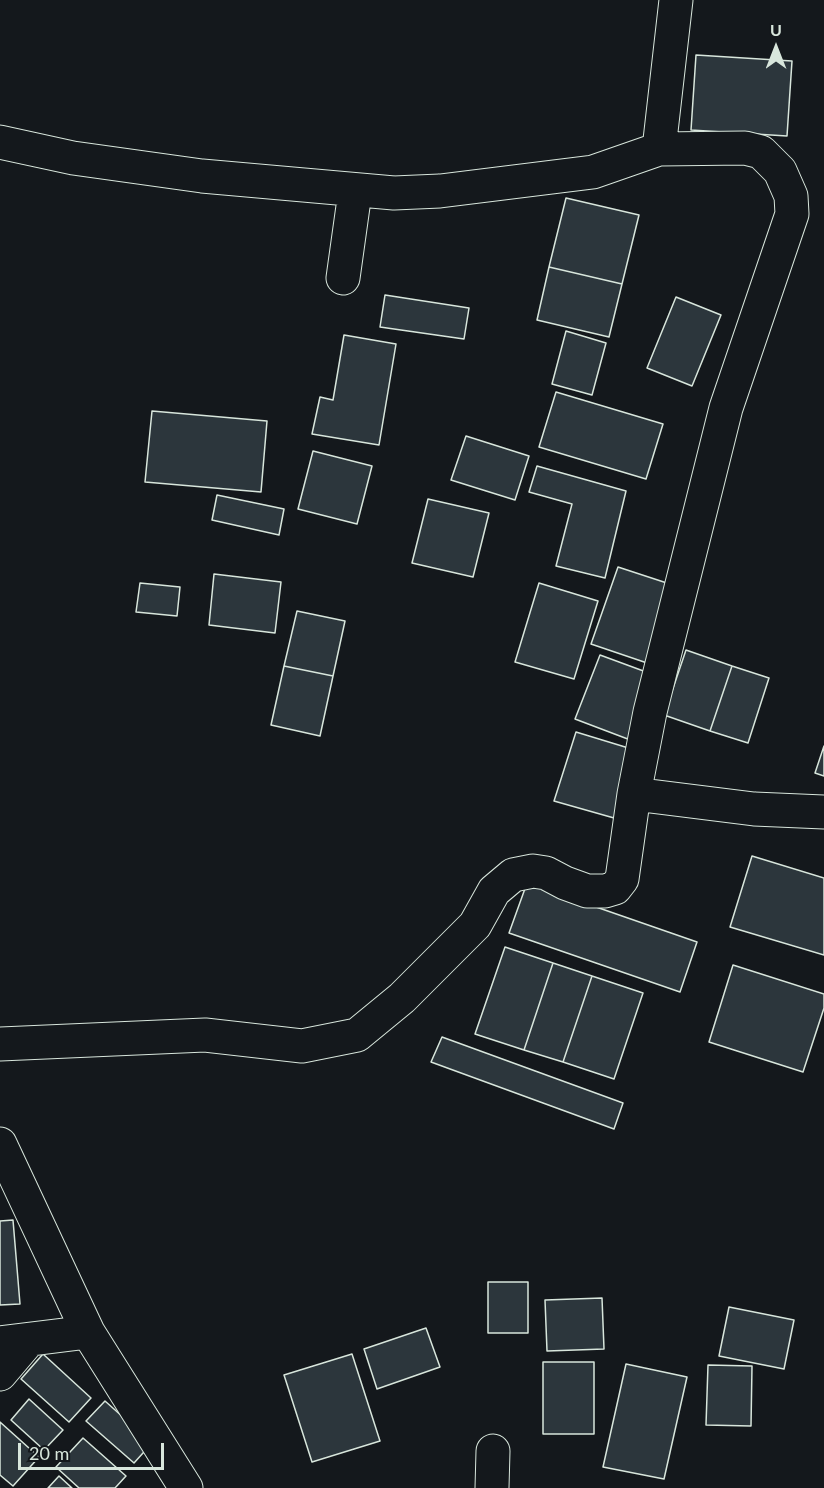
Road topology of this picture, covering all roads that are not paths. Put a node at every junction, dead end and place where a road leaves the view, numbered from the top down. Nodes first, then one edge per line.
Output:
1 (676, 0) edge
2 (0, 142) edge
3 (659, 149) junction
4 (355, 192) junction
5 (343, 278) dead end
6 (634, 794) junction
7 (824, 812) edge
8 (0, 1044) edge
9 (0, 1144) edge
10 (88, 1332) junction
11 (14, 1342) edge
12 (0, 1374) edge
13 (493, 1450) dead end
14 (176, 1483) edge
15 (492, 1488) edge

1 - 3 street
2 - 4 street
3 - 4 street
3 - 6 street
4 - 5 street
6 - 7 street
6 - 8 street
9 - 10 street
10 - 11 street
10 - 14 street
11 - 12 street
13 - 15 street

